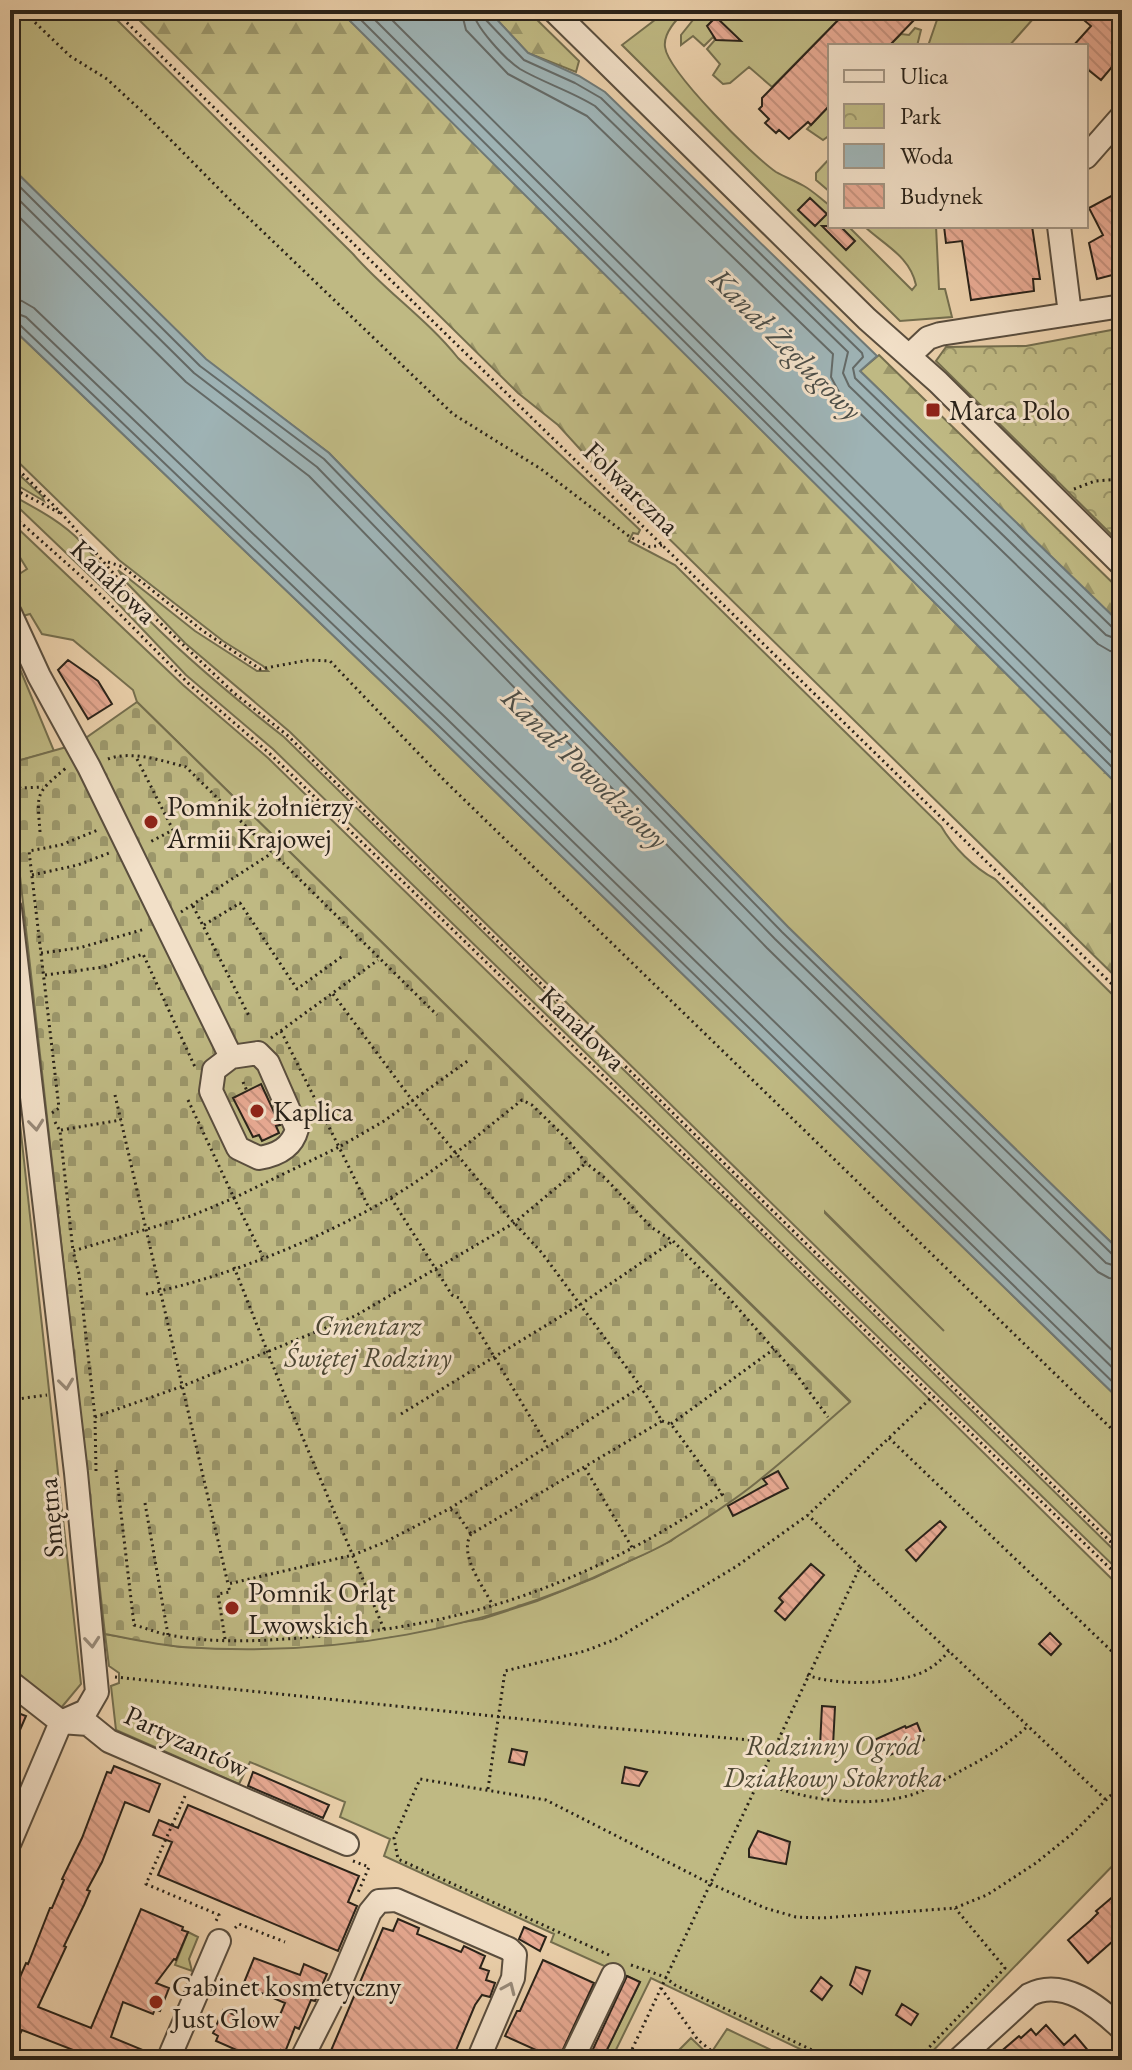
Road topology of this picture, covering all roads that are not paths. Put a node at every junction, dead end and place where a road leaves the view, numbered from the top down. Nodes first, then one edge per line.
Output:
1 (553, 10) edge
2 (1122, 116) edge
3 (1088, 155) edge
4 (1059, 228) edge
5 (1122, 306) edge
6 (1070, 314) junction
7 (910, 355) junction
8 (1122, 565) edge
9 (10, 613) edge
10 (10, 909) edge
11 (231, 1057) junction
12 (10, 1682) edge
13 (61, 1722) junction
14 (10, 1842) edge
15 (347, 1844) dead end
16 (217, 1928) road end
17 (615, 1964) road end
18 (1122, 2029) edge
19 (168, 2060) edge
20 (301, 2060) edge
21 (478, 2060) edge
22 (572, 2060) edge
23 (958, 2060) edge

1 - 7 street
2 - 3 street
4 - 6 street
5 - 6 street
6 - 7 street
7 - 8 street
9 - 11 street
10 -> 13 street, Smętna
11 - 11 street
12 - 13 street, Partyzantów
13 - 14 street
13 - 15 street, Partyzantów
16 - 19 street
17 - 22 street
18 - 23 street
21 -> 20 street

